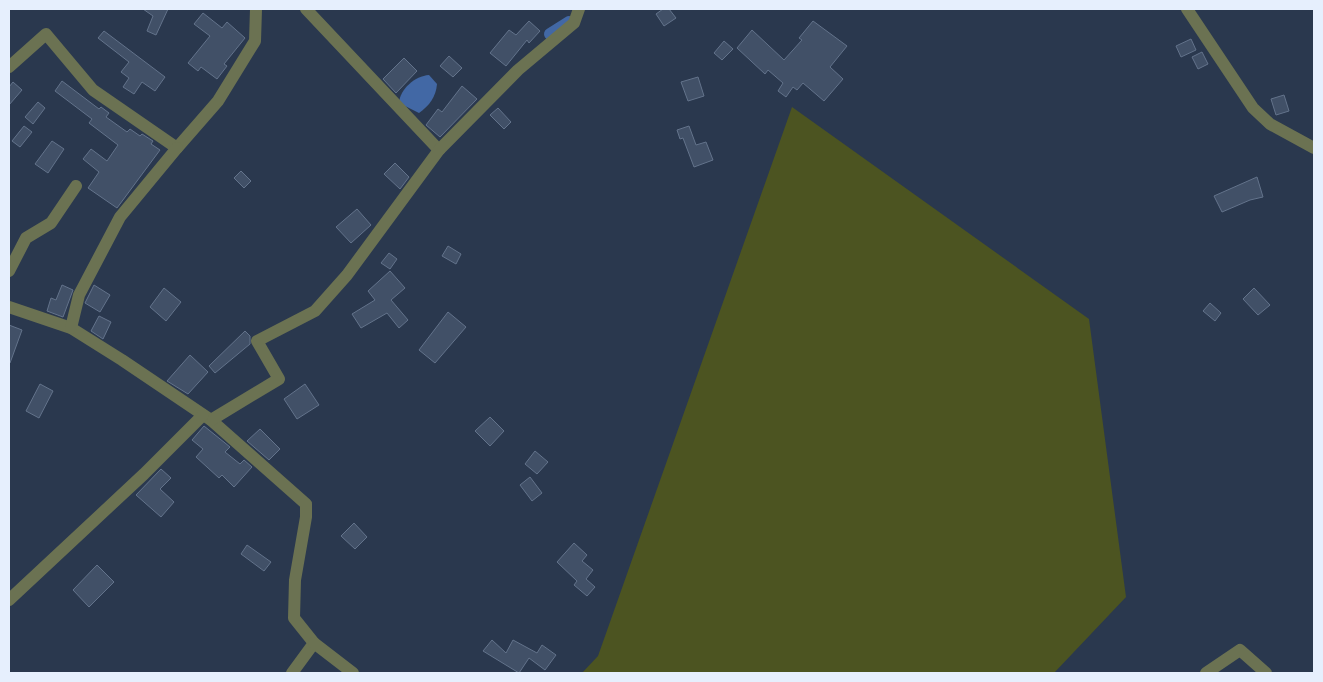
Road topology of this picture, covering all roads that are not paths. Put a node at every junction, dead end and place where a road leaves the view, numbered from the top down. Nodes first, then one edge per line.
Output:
1 (256, 9) edge
2 (306, 9) edge
3 (578, 9) edge
4 (1187, 9) edge
5 (9, 67) edge
6 (177, 148) junction
7 (1314, 148) edge
8 (439, 150) junction
9 (76, 186) dead end
10 (9, 271) edge
11 (9, 307) edge
12 (71, 328) junction
13 (207, 418) junction
14 (9, 600) edge
15 (314, 644) junction
16 (292, 673) edge
17 (353, 673) edge
18 (1206, 673) edge
19 (1266, 673) edge

1 - 6 street
2 - 8 street
3 - 8 street
4 - 7 street
5 - 6 street
6 - 12 street
8 - 13 street
9 - 10 street
11 - 12 street
12 - 13 street
13 - 14 street
13 - 15 street
15 - 16 street
15 - 17 street
18 - 19 street

